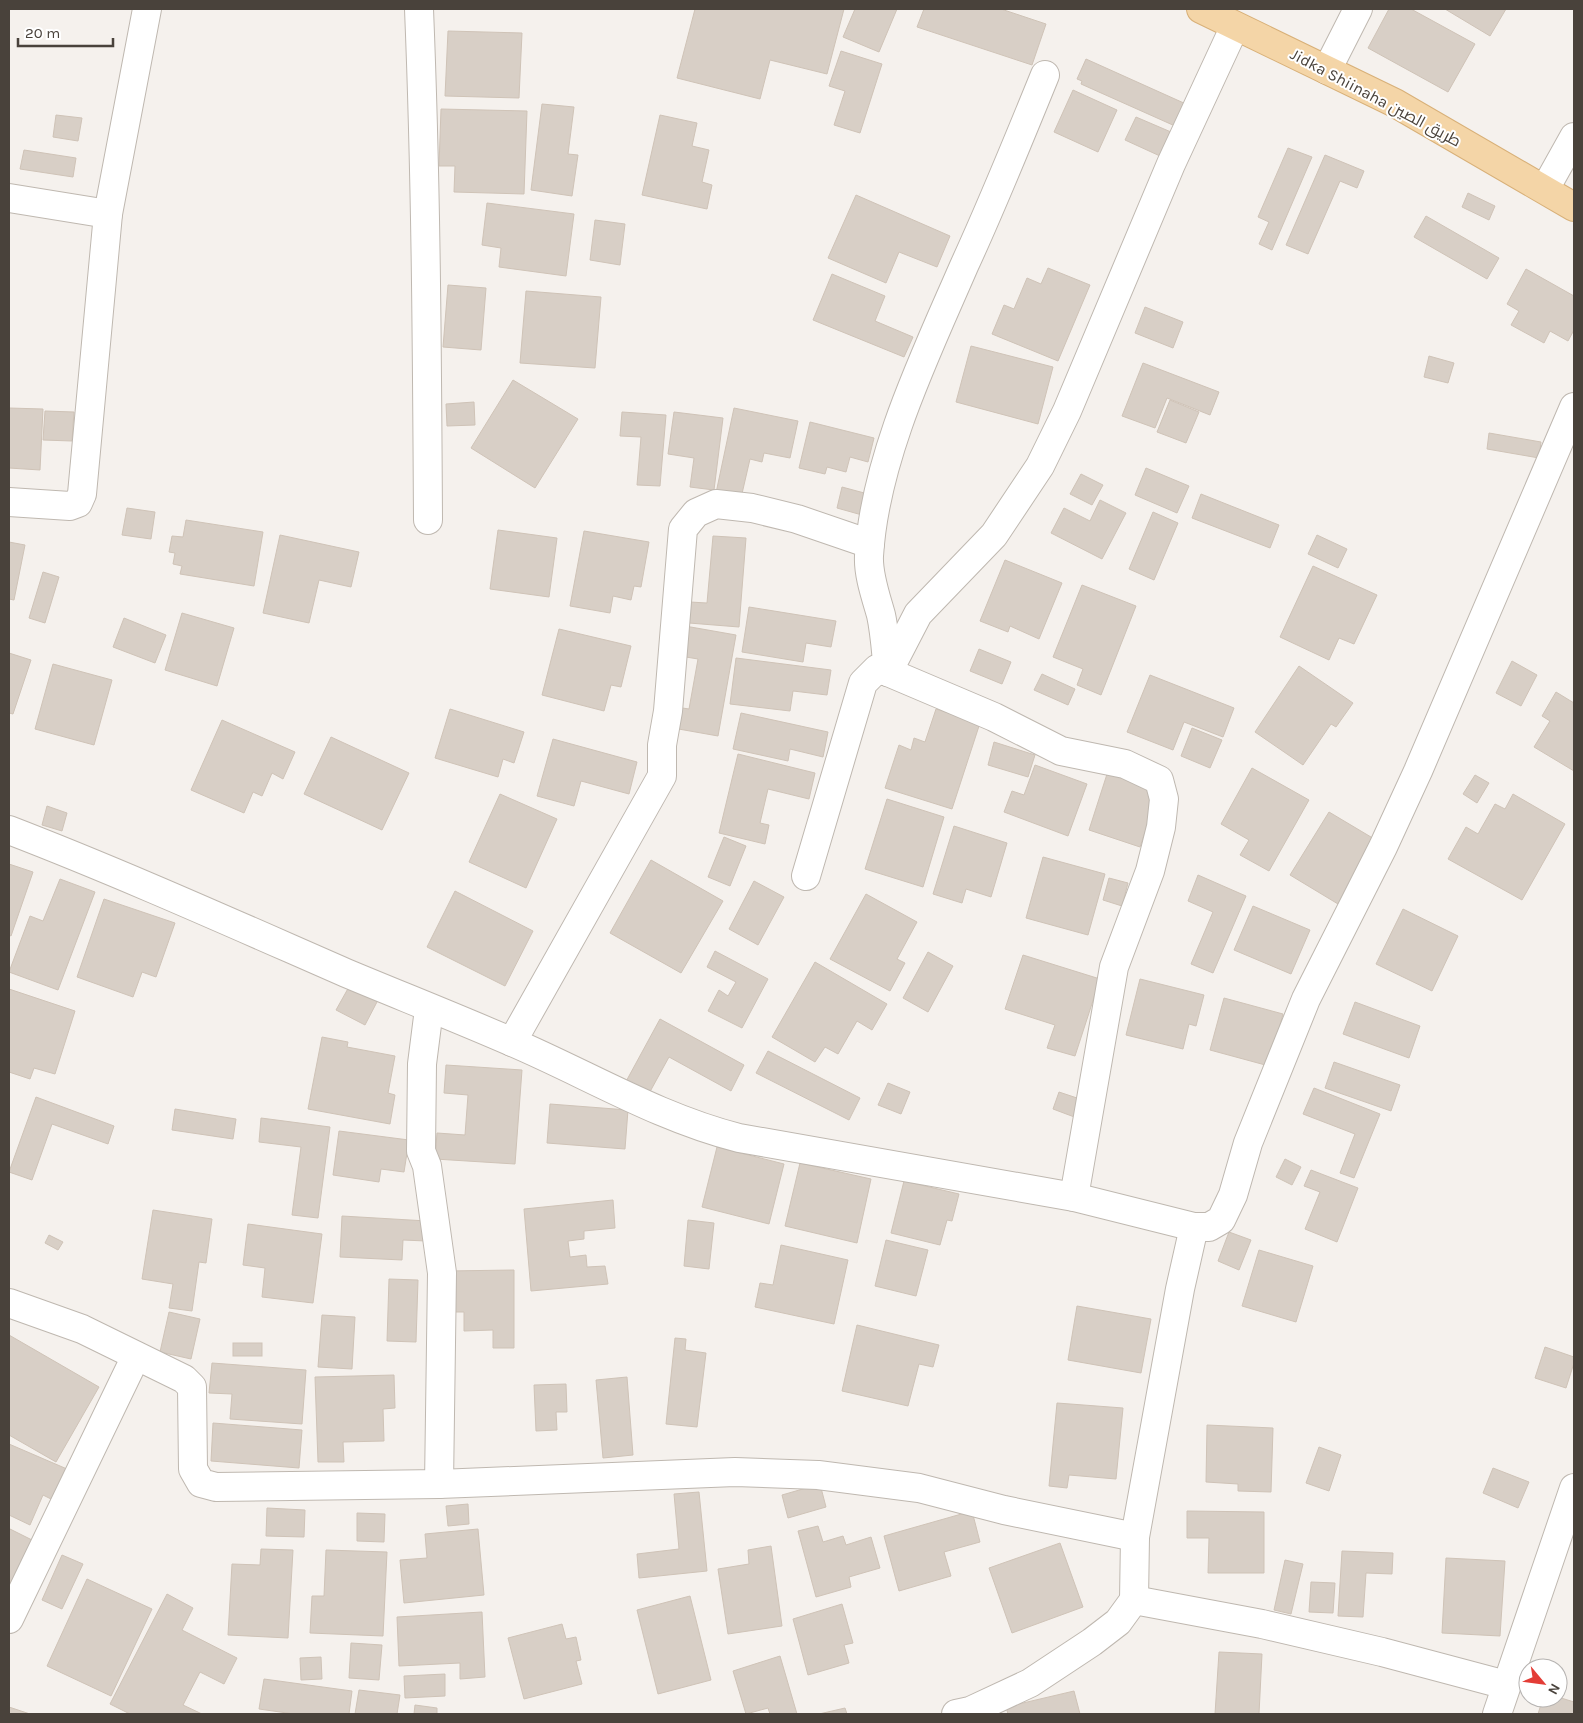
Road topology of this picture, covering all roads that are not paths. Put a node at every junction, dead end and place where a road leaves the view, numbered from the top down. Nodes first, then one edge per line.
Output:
1 (147, 9) edge
2 (419, 9) edge
3 (1201, 9) edge
4 (1358, 9) edge
5 (1235, 26) junction
6 (1327, 70) junction
7 (1045, 75) dead end
8 (1574, 137) edge
9 (1545, 189) junction
10 (9, 198) edge
11 (1574, 206) edge
12 (108, 214) junction
13 (1574, 407) edge
14 (9, 502) edge
15 (428, 520) dead end
16 (870, 544) junction
17 (888, 672) junction
18 (9, 830) edge
19 (806, 876) dead end
20 (429, 1008) junction
21 (512, 1042) junction
22 (1074, 1197) junction
23 (1194, 1227) junction
24 (9, 1303) edge
25 (136, 1356) junction
26 (439, 1484) junction
27 (1574, 1488) edge
28 (1135, 1537) junction
29 (1134, 1600) junction
30 (9, 1619) edge
31 (1506, 1685) junction
32 (956, 1714) edge
33 (1497, 1714) edge

1 - 12 street
2 - 15 street
3 - 5 main road, Jidka Shiinaha طريق الصين
4 - 6 street
5 - 6 main road, Jidka Shiinaha طريق الصين
5 - 17 street
6 - 9 main road, Jidka Shiinaha طريق الصين
7 - 16 street
8 - 9 street
9 - 11 main road, Jidka Shiinaha طريق الصين
10 - 12 street
12 - 14 street
13 - 23 street
16 - 17 street
16 - 21 street
17 - 19 street
17 - 22 street
18 - 20 street
20 - 21 street
20 - 26 street
21 - 22 street
22 - 23 street
23 - 28 street
24 - 25 street
25 - 26 street
25 - 30 street
26 - 28 street
27 - 31 street
28 - 29 street
29 - 31 street
29 - 32 street
31 - 33 street

